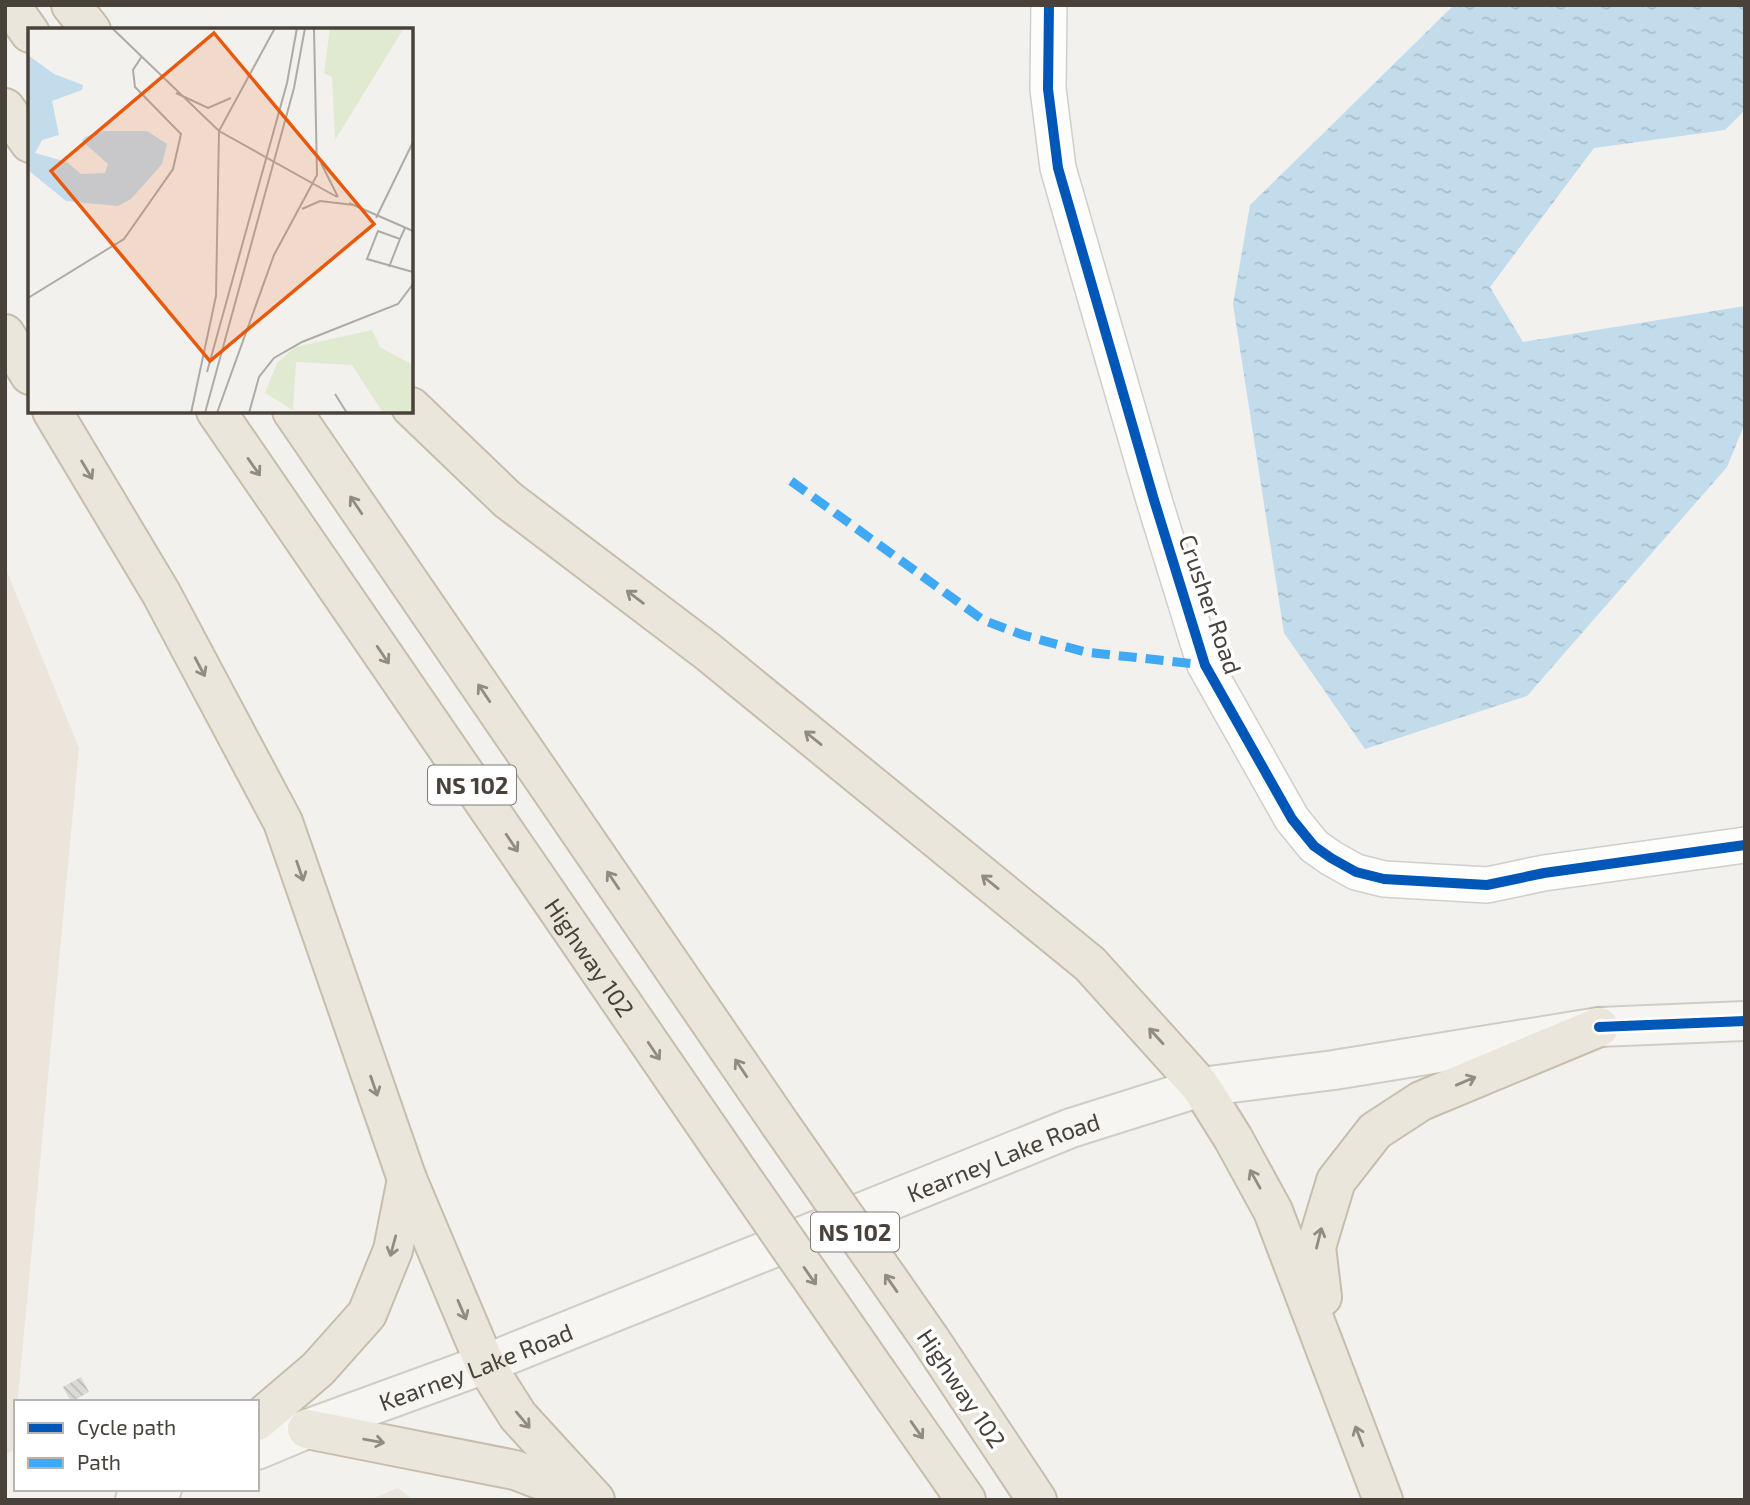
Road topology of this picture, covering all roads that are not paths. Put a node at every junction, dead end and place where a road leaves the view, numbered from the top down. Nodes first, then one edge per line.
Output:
1 (10, 5) edge
2 (71, 5) edge
3 (1049, 5) edge
4 (89, 28) edge
5 (28, 30) edge
6 (5, 108) edge
7 (28, 140) edge
8 (5, 334) edge
9 (28, 372) edge
10 (413, 409) edge
11 (53, 413) edge
12 (217, 413) edge
13 (293, 413) edge
14 (1745, 845) edge
15 (1745, 1021) edge
16 (1599, 1027) junction
17 (1201, 1087) junction
18 (407, 1179) junction
19 (1328, 1354) junction
20 (485, 1364) junction
21 (259, 1419) edge
22 (307, 1429) junction
23 (259, 1449) edge
24 (157, 1491) edge
25 (135, 1500) edge
26 (595, 1500) edge
27 (966, 1500) edge
28 (1037, 1500) edge
29 (1383, 1500) edge

1 - 5 highway
2 - 4 highway
3 - 14 street, Crusher Road
6 - 7 highway
8 - 9 highway
17 -> 10 highway
11 -> 18 highway
12 -> 27 highway, Highway 102 / NS 102, bridge
28 -> 13 highway, Highway 102 / NS 102, bridge
15 - 16 main road, Kearney Lake Road
16 - 17 main road, Kearney Lake Road
19 -> 16 highway
19 -> 17 highway
17 - 20 main road, Kearney Lake Road
18 -> 20 highway
18 -> 21 highway
29 -> 19 highway
20 - 22 main road, Kearney Lake Road
20 -> 26 highway
22 - 23 main road, Kearney Lake Road
22 -> 26 highway
24 - 25 main road

